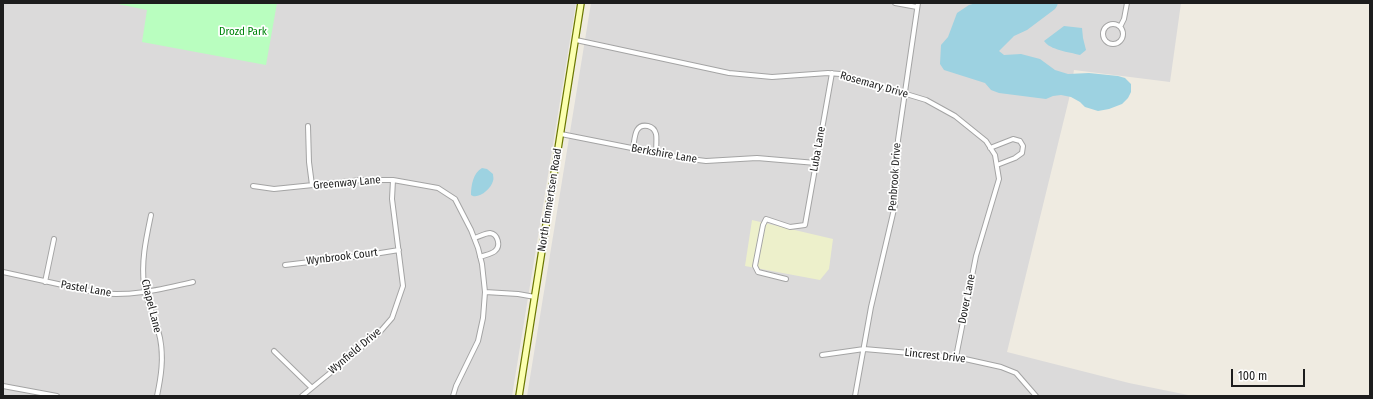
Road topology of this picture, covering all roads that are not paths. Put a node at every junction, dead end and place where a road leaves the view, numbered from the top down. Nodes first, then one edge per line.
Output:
1 (581, 3) edge
2 (894, 3) edge
3 (1127, 3) edge
4 (917, 5) edge
5 (1120, 27) junction
6 (576, 40) junction
7 (832, 73) junction
8 (904, 93) junction
9 (308, 126) dead end
10 (561, 134) junction
11 (633, 148) junction
12 (990, 148) junction
13 (656, 153) junction
14 (816, 163) junction
15 (997, 165) junction
16 (394, 180) junction
17 (312, 185) junction
18 (253, 186) dead end
19 (151, 215) dead end
20 (474, 238) junction
21 (54, 239) dead end
22 (981, 241) joint
23 (399, 250) junction
24 (480, 257) junction
25 (285, 264) dead end
26 (3, 272) edge
27 (786, 279) dead end
28 (45, 282) junction
29 (193, 282) dead end
30 (146, 292) junction
31 (485, 292) junction
32 (535, 297) junction
33 (864, 349) junction
34 (274, 351) dead end
35 (822, 355) dead end
36 (956, 356) junction
37 (3, 386) edge
38 (311, 387) junction
39 (57, 396) edge
40 (157, 396) edge
41 (302, 396) edge
42 (453, 396) edge
43 (519, 396) edge
44 (855, 396) edge
45 (1036, 396) edge

1 - 6 street, North Emmertsen Road
2 - 4 street
3 - 5 street
4 - 8 street, Penbrook Drive
5 - 5 street
6 - 7 street, Rosemary Drive
6 - 10 street, North Emmertsen Road
7 - 8 street, Rosemary Drive
7 - 14 street, Luba Lane
8 - 12 street, Rosemary Drive
8 - 33 street, Penbrook Drive
9 - 17 street
10 - 11 street, Berkshire Lane
10 - 32 street, North Emmertsen Road
11 - 13 street, Berkshire Lane
11 - 13 street
12 - 15 street, Rosemary Drive
12 - 15 street
13 - 14 street, Berkshire Lane
14 - 27 street, Luba Lane
15 - 22 street, Rosemary Drive
16 - 17 street, Greenway Lane
16 - 20 street, Greenway Lane
16 - 23 street, Wynfield Drive
17 - 18 street, Greenway Lane
19 - 30 street, Chapel Lane
20 - 24 street
20 - 24 street
21 - 28 street
22 - 36 street, Dover Lane
23 - 25 street, Wynbrook Court
23 - 38 street, Wynfield Drive
24 - 31 street
26 - 28 street, Pastel Lane
28 - 30 street, Pastel Lane
29 - 30 street, Pastel Lane
30 - 40 street, Chapel Lane
31 - 32 street
31 - 42 street
32 - 43 street, North Emmertsen Road
33 - 35 street, Lincrest Drive
33 - 36 street, Lincrest Drive
33 - 44 street, Penbrook Drive
34 - 38 street
36 - 45 street, Lincrest Drive
37 - 39 street
38 - 41 street, Wynfield Drive

